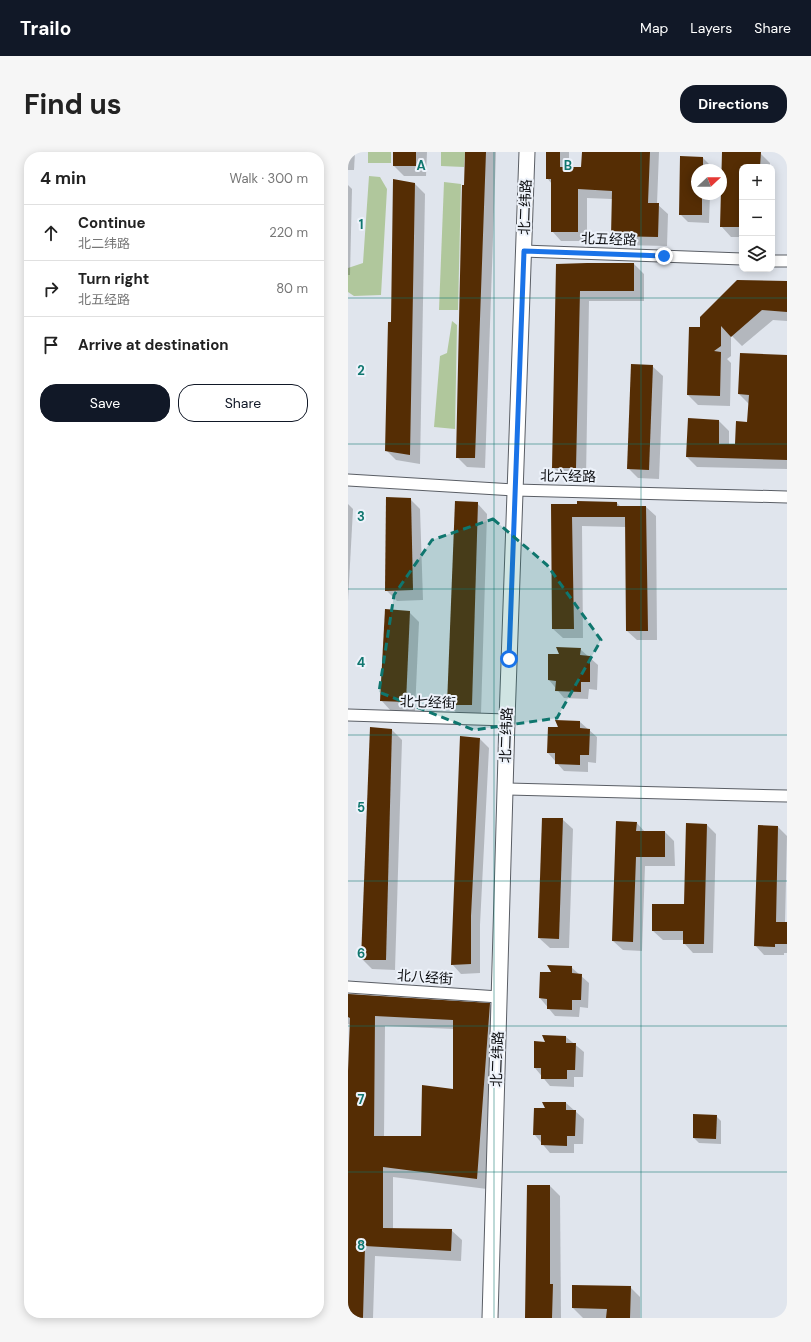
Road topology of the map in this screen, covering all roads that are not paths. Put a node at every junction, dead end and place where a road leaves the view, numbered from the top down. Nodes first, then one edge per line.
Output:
1 (527, 152) edge
2 (524, 251) junction
3 (739, 259) edge
4 (775, 261) edge
5 (787, 261) edge
6 (348, 480) edge
7 (515, 490) junction
8 (787, 497) edge
9 (348, 714) edge
10 (507, 720) junction
11 (505, 789) junction
12 (787, 796) edge
13 (348, 987) edge
14 (499, 997) junction
15 (490, 1318) edge

1 - 2 street, 北二纬路
2 - 3 street, 北五经路
2 - 7 street, 北二纬路
4 - 5 street
6 - 7 street, 北六经路
7 - 8 street, 北六经路
7 - 10 street, 北二纬路
9 - 10 street, 北七经街
10 - 11 street, 北二纬路
11 - 12 street
11 - 14 street, 北二纬路
13 - 14 street, 北八经街
14 - 15 street, 北二纬路

